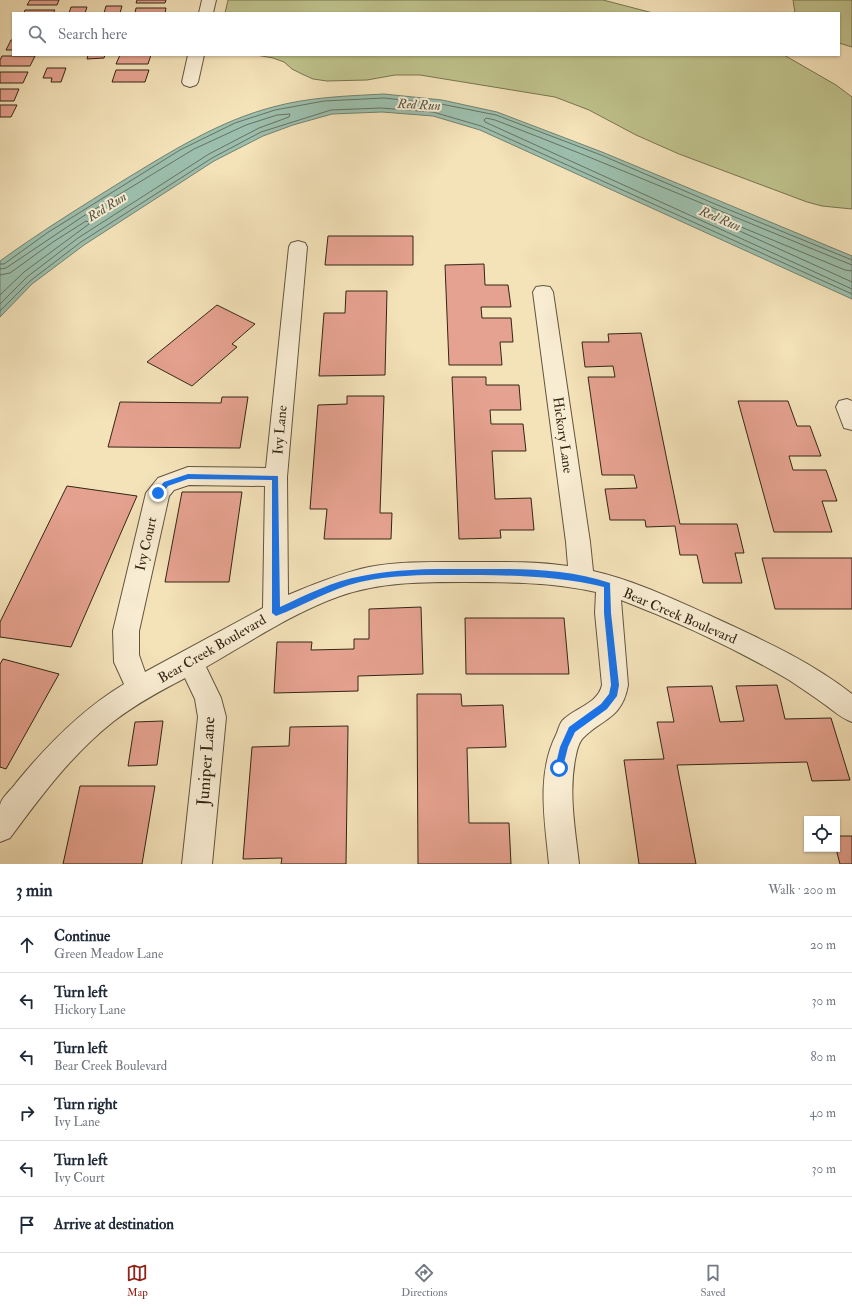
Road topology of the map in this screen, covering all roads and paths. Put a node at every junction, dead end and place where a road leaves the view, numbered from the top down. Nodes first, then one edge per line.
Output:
1 (209, 0) edge
2 (206, 12) edge
3 (196, 56) edge
4 (190, 82) dead end
5 (298, 248) dead end
6 (543, 292) dead end
7 (276, 477) junction
8 (580, 579) junction
9 (608, 585) junction
10 (276, 613) junction
11 (190, 662) junction
12 (141, 689) junction
13 (847, 700) edge
14 (0, 828) edge
15 (197, 864) edge
16 (564, 864) edge

1 - 2 street
3 - 4 street
5 - 7 street, Ivy Lane
6 - 8 street, Hickory Lane
7 - 10 street, Ivy Lane
7 - 12 street, Ivy Court
8 - 9 street, Bear Creek Boulevard
8 - 10 street, Bear Creek Boulevard
9 - 13 street, Bear Creek Boulevard
9 - 16 street
10 - 11 street, Bear Creek Boulevard
11 - 12 street, Bear Creek Boulevard
11 - 15 street, Juniper Lane
12 - 14 street, Bear Creek Boulevard

